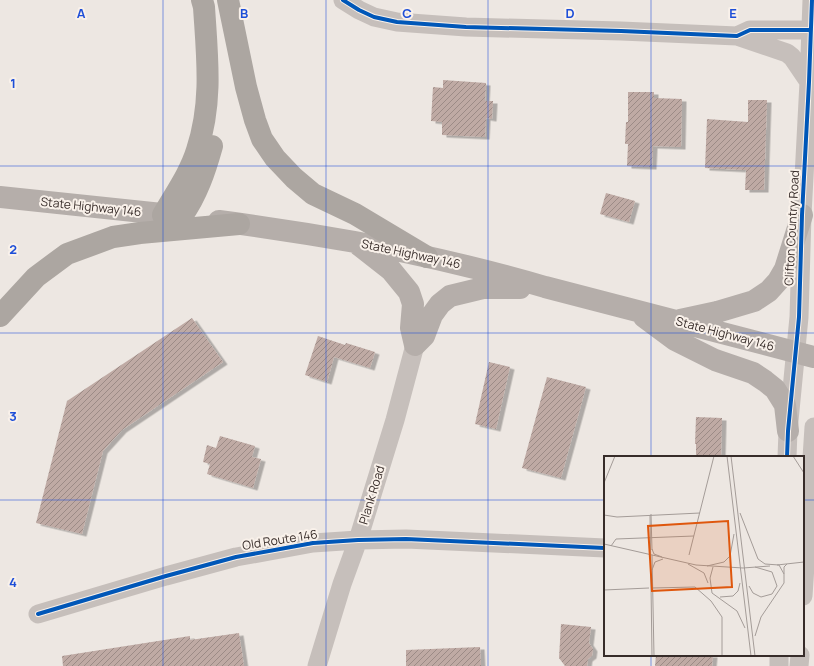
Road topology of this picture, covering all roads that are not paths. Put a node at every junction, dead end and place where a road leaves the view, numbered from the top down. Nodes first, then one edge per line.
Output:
1 (202, 0) edge
2 (218, 0) edge
3 (228, 0) edge
4 (343, 0) edge
5 (812, 0) edge
6 (812, 31) edge
7 (737, 36) junction
8 (809, 82) junction
9 (0, 197) edge
10 (173, 215) junction
11 (802, 215) junction
12 (239, 224) junction
13 (356, 242) junction
14 (427, 257) junction
15 (545, 287) junction
16 (634, 311) junction
17 (0, 316) edge
18 (676, 321) junction
19 (414, 345) junction
20 (805, 355) edge
21 (814, 427) edge
22 (788, 431) junction
23 (787, 456) edge
24 (358, 540) junction
25 (604, 548) edge
26 (807, 555) edge
27 (804, 586) edge
28 (38, 614) dead end
29 (800, 656) edge
30 (317, 666) edge
31 (799, 666) edge

1 - 10 highway
2 - 10 highway
3 - 14 highway
4 - 7 street
5 - 6 street, Clifton Country Road
6 - 7 street
6 - 8 street, Clifton Country Road
7 - 8 street
8 - 11 street, Clifton Country Road
9 - 10 main road, State Highway 146
10 - 12 main road, State Highway 146
11 - 18 main road
11 - 20 street, Clifton Country Road
12 - 13 main road, State Highway 146
12 - 17 highway
13 - 14 main road, State Highway 146
13 - 19 main road
14 - 15 main road, State Highway 146
15 - 16 main road, State Highway 146
15 - 19 main road
16 - 18 main road, State Highway 146
16 - 22 main road
18 - 20 main road, State Highway 146
19 - 24 street, Plank Road
20 - 22 street, Clifton Country Road
21 - 26 street
22 - 23 street, Clifton Country Road
24 - 25 street, Old Route 146
24 - 28 street, Old Route 146
24 - 30 street, Plank Road
26 - 27 street
29 - 31 street

